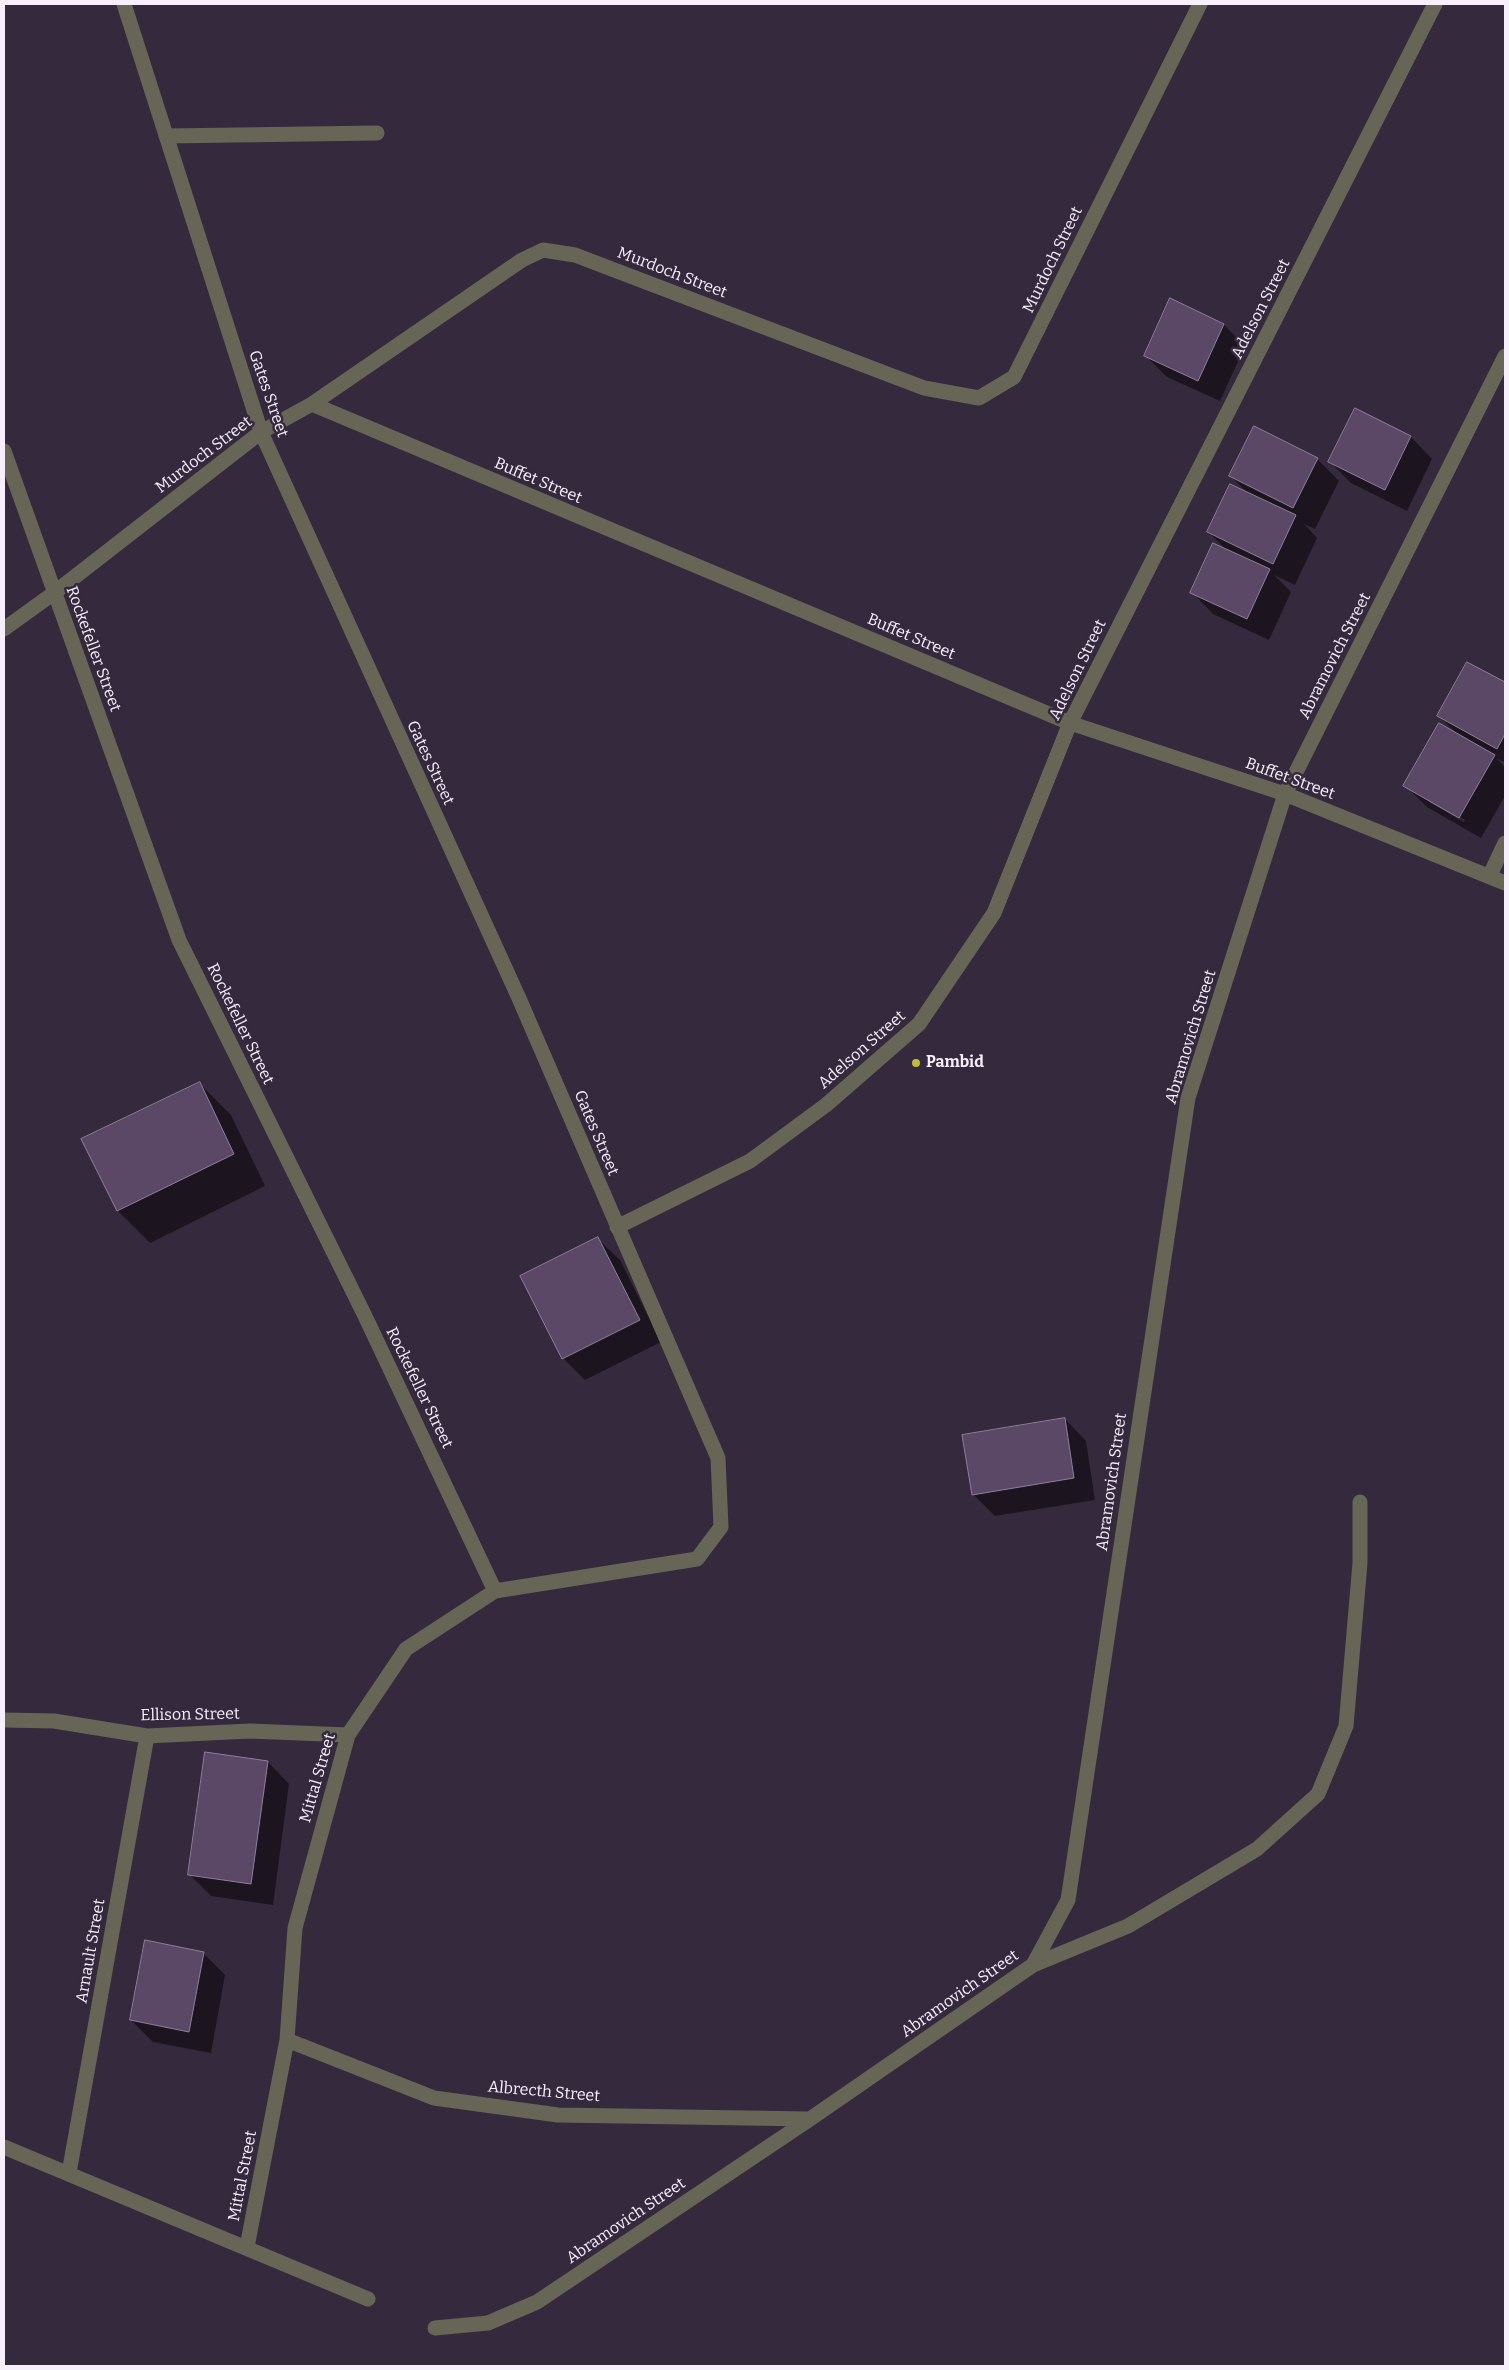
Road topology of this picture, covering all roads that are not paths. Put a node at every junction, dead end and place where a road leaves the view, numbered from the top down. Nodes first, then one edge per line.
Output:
1 (124, 4) edge
2 (1200, 4) edge
3 (1436, 4) edge
4 (376, 133) dead end
5 (166, 136) junction
6 (1505, 356) edge
7 (312, 404) junction
8 (260, 432) junction
9 (4, 451) edge
10 (54, 593) junction
11 (4, 629) edge
12 (1070, 723) junction
13 (1285, 794) junction
14 (1505, 842) edge
15 (1490, 875) junction
16 (1505, 883) edge
17 (617, 1227) junction
18 (1360, 1502) dead end
19 (721, 1527) joint
20 (495, 1592) junction
21 (4, 1720) edge
22 (348, 1735) junction
23 (147, 1736) junction
24 (1033, 1965) junction
25 (287, 2040) junction
26 (810, 2120) junction
27 (4, 2147) edge
28 (69, 2173) junction
29 (247, 2247) junction
30 (368, 2299) dead end
31 (435, 2328) dead end

1 - 5 street, Gates Street
2 - 7 street, Murdoch Street
3 - 12 street, Adelson Street
4 - 5 street
5 - 8 street, Gates Street
6 - 13 street, Abramovich Street
7 - 8 street, Murdoch Street
7 - 12 street, Buffet Street
8 - 10 street, Murdoch Street
8 - 17 street, Gates Street
9 - 10 street, Rockefeller Street
10 - 11 street, Murdoch Street
10 - 20 street, Rockefeller Street
12 - 13 street, Buffet Street
12 - 17 street, Adelson Street
13 - 15 street, Buffet Street
13 - 24 street, Abramovich Street
14 - 15 street
15 - 16 street, Buffet Street
17 - 19 street, Gates Street
18 - 24 street
19 - 20 street, Mittal Street
20 - 22 street, Mittal Street
21 - 23 street, Ellison Street
22 - 23 street, Ellison Street
22 - 25 street, Mittal Street
23 - 28 street, Arnault Street
24 - 26 street, Abramovich Street
25 - 26 street, Albrecth Street
25 - 29 street, Mittal Street
26 - 31 street, Abramovich Street
27 - 28 street
28 - 29 street
29 - 30 street

